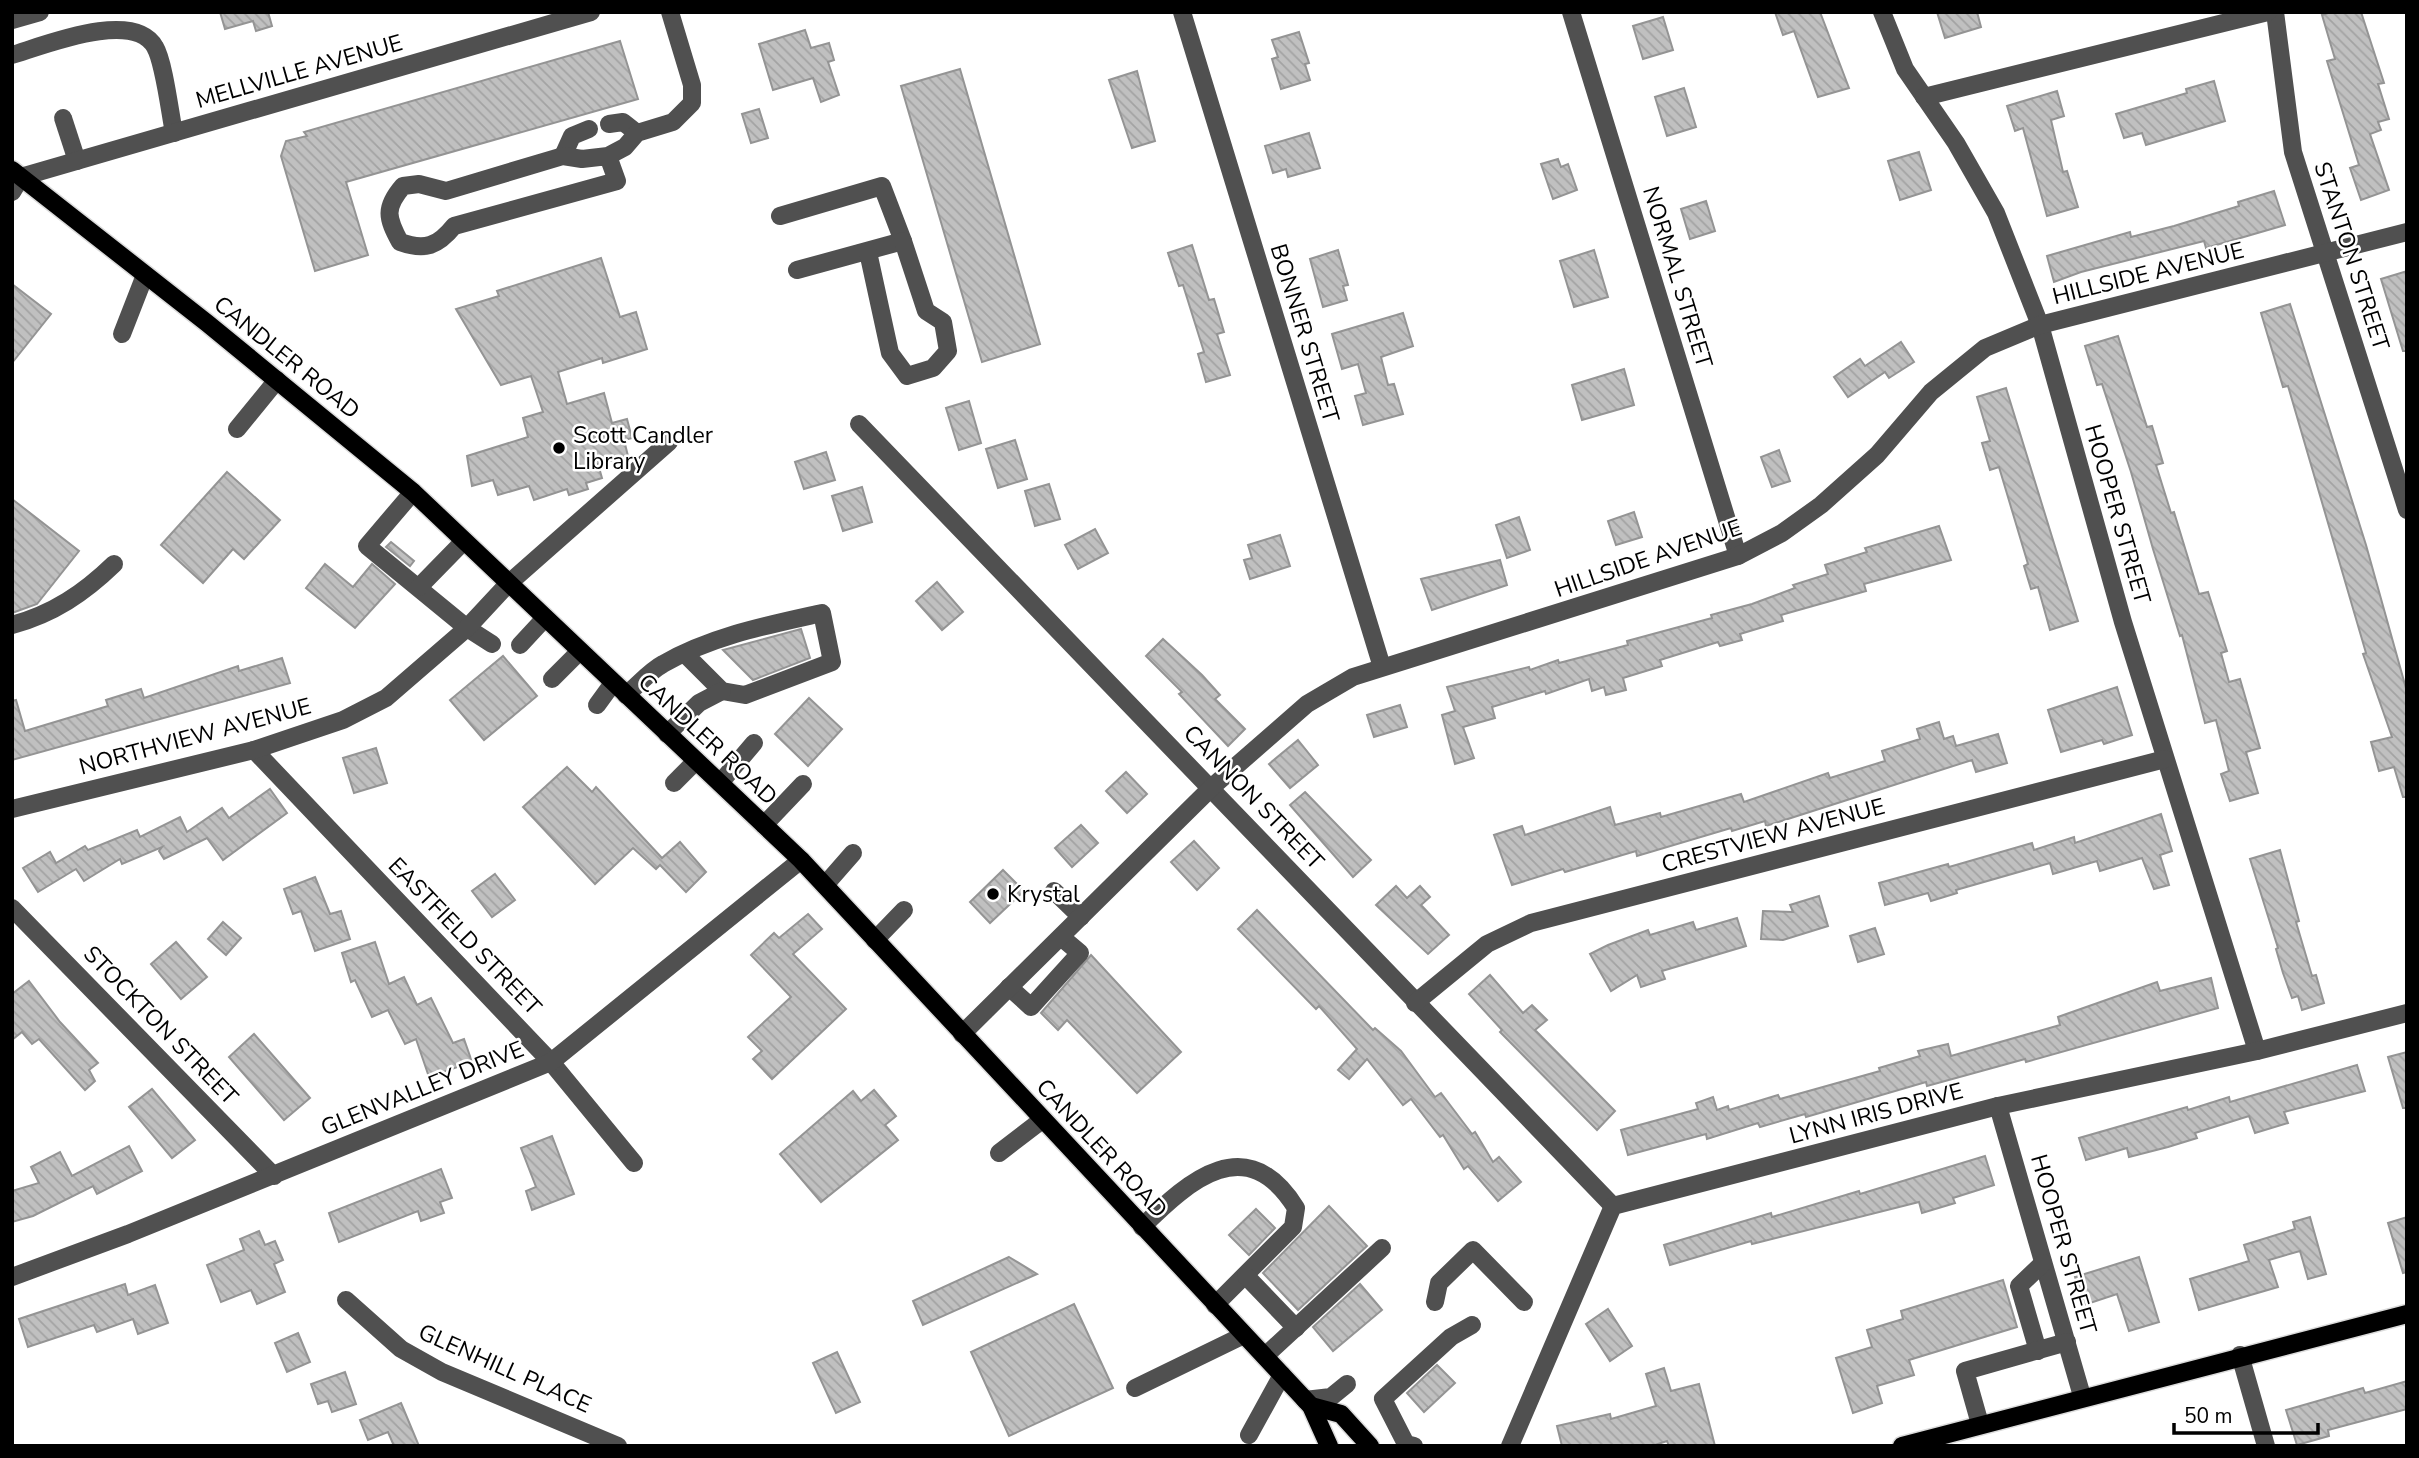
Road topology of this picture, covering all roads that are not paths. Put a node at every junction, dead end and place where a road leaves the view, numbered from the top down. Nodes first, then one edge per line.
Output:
1 (40, 12) edge
2 (591, 12) edge
3 (670, 12) edge
4 (1182, 12) edge
5 (1571, 12) edge
6 (1882, 12) edge
7 (2268, 12) edge
8 (2275, 12) edge
9 (12, 20) edge
10 (12, 55) edge
11 (1924, 97) junction
12 (63, 118) dead end
13 (610, 124) dead end
14 (589, 129) dead end
15 (174, 132) junction
16 (638, 133) junction
17 (563, 156) junction
18 (608, 156) junction
19 (77, 160) junction
20 (15, 180) edge
21 (780, 216) dead end
22 (2407, 232) edge
23 (903, 241) junction
24 (868, 252) junction
25 (2326, 254) junction
26 (797, 270) dead end
27 (145, 275) junction
28 (2040, 325) junction
29 (122, 334) dead end
30 (277, 380) junction
31 (859, 424) dead end
32 (237, 429) dead end
33 (669, 442) dead end
34 (413, 492) junction
35 (2407, 510) edge
36 (464, 541) junction
37 (1738, 556) junction
38 (114, 564) dead end
39 (508, 584) junction
40 (419, 587) junction
41 (545, 618) junction
42 (12, 625) edge
43 (467, 628) junction
44 (492, 644) dead end
45 (520, 645) dead end
46 (579, 651) junction
47 (685, 654) junction
48 (1382, 667) junction
49 (552, 679) dead end
50 (620, 689) junction
51 (722, 691) junction
52 (597, 705) dead end
53 (667, 734) junction
54 (754, 743) dead end
55 (254, 750) junction
56 (2165, 759) junction
57 (696, 761) junction
58 (674, 783) dead end
59 (720, 783) junction
60 (803, 784) dead end
61 (1212, 787) junction
62 (12, 809) edge
63 (764, 825) junction
64 (853, 853) dead end
65 (801, 860) junction
66 (825, 885) junction
67 (1054, 891) dead end
68 (12, 908) edge
69 (904, 911) dead end
70 (1081, 917) junction
71 (1061, 937) junction
72 (876, 940) junction
73 (1009, 987) junction
74 (1415, 1003) junction
75 (2407, 1013) edge
76 (962, 1034) junction
77 (2258, 1051) junction
78 (551, 1062) junction
79 (1998, 1106) junction
80 (1042, 1120) junction
81 (999, 1153) dead end
82 (1567, 1158) junction
83 (634, 1163) dead end
84 (1554, 1172) dead end
85 (274, 1176) junction
86 (1613, 1206) junction
87 (1142, 1227) junction
88 (1382, 1248) dead end
89 (2043, 1263) junction
90 (1246, 1276) junction
91 (12, 1277) edge
92 (346, 1300) dead end
93 (1435, 1302) dead end
94 (1524, 1302) dead end
95 (1215, 1305) junction
96 (2407, 1314) edge
97 (1472, 1325) dead end
98 (1296, 1328) junction
99 (1244, 1335) junction
100 (2067, 1342) junction
101 (2038, 1350) junction
102 (2240, 1355) junction
103 (1265, 1356) junction
104 (1282, 1375) junction
105 (1347, 1384) dead end
106 (1135, 1388) dead end
107 (2082, 1396) junction
108 (1308, 1403) junction
109 (1980, 1424) junction
110 (1249, 1435) dead end
111 (1408, 1445) edge
112 (618, 1446) edge
113 (1329, 1446) edge
114 (1370, 1446) edge
115 (1510, 1446) edge
116 (1902, 1446) edge
117 (2266, 1446) edge

1 - 9 street
2 - 15 street, MELLVILLE AVENUE
3 - 16 street
4 - 48 street, BONNER STREET
5 - 37 street, NORMAL STREET
6 - 11 street, HOOPER STREET
7 - 11 street
8 - 25 street, STANTON STREET
10 - 15 street
11 - 28 street, HOOPER STREET
12 - 19 street
13 - 16 street
14 - 17 street
15 - 19 street, MELLVILLE AVENUE
16 - 18 street
17 - 18 street
17 - 18 street
19 - 20 street, MELLVILLE AVENUE
20 - 27 main road, CANDLER ROAD
21 - 23 street
22 - 25 street, HILLSIDE AVENUE
23 - 24 street
23 - 24 street
24 - 26 street
25 - 28 street, HILLSIDE AVENUE
25 - 35 street, STANTON STREET
27 - 29 street
27 - 30 main road, CANDLER ROAD
28 - 37 street, HILLSIDE AVENUE
28 - 56 street, HOOPER STREET
30 - 32 street
30 - 34 main road, CANDLER ROAD
31 - 61 street, CANNON STREET
33 - 39 street, NORTHVIEW AVENUE
34 - 36 main road, CANDLER ROAD
34 - 40 street
36 - 39 main road, CANDLER ROAD
36 - 40 street
37 - 48 street, HILLSIDE AVENUE
38 - 42 street
39 - 41 main road, CANDLER ROAD
39 - 43 street, NORTHVIEW AVENUE
40 - 43 street
41 - 45 street
41 - 46 main road, CANDLER ROAD
43 - 44 street
43 - 55 street, NORTHVIEW AVENUE
46 - 49 street
46 - 50 main road, CANDLER ROAD
47 - 50 street
47 - 51 street
47 - 51 street
48 - 61 street, HILLSIDE AVENUE
50 - 52 street
50 - 53 main road, CANDLER ROAD
51 - 53 street
53 - 57 main road, CANDLER ROAD
54 - 59 street
55 - 62 street, NORTHVIEW AVENUE
55 - 78 street, EASTFIELD STREET
56 - 74 street, CRESTVIEW AVENUE
56 - 77 street, HOOPER STREET
57 - 58 street
57 - 59 main road, CANDLER ROAD
59 - 63 main road, CANDLER ROAD
60 - 63 street
61 - 70 street, HILLSIDE AVENUE
61 - 74 street, CANNON STREET
63 - 65 main road, CANDLER ROAD
64 - 66 street
65 - 66 main road, CANDLER ROAD
65 - 78 street, GLENVALLEY DRIVE
66 - 72 main road, CANDLER ROAD
67 - 70 street
68 - 85 street, STOCKTON STREET
69 - 72 street
70 - 71 street, HILLSIDE AVENUE
71 - 73 street, HILLSIDE AVENUE
71 - 73 street
72 - 76 main road, CANDLER ROAD
73 - 76 street, HILLSIDE AVENUE
74 - 82 street, CANNON STREET
75 - 77 street, LYNN IRIS DRIVE
76 - 80 main road, CANDLER ROAD
77 - 79 street, LYNN IRIS DRIVE
78 - 83 street, EASTFIELD STREET
78 - 85 street, GLENVALLEY DRIVE
79 - 86 street, LYNN IRIS DRIVE
79 - 89 street, HOOPER STREET
80 - 81 street
80 - 87 main road, CANDLER ROAD
82 - 84 street
82 - 86 street, CANNON STREET
85 - 91 street, GLENVALLEY DRIVE
86 - 115 street
87 - 90 street
87 - 95 main road, CANDLER ROAD
88 - 98 street
89 - 100 street, HOOPER STREET
89 - 101 street
90 - 95 street
90 - 98 street
92 - 112 street, GLENHILL PLACE
93 - 94 street
95 - 99 main road, CANDLER ROAD
96 - 102 main road
97 - 111 street
98 - 103 street
99 - 103 main road, CANDLER ROAD
99 - 106 street
100 - 101 street
100 - 107 street, HOOPER STREET
101 - 109 street
102 - 107 main road
102 - 117 street
103 - 104 main road, CANDLER ROAD
104 - 108 main road, CANDLER ROAD
104 - 110 street
105 - 108 street
107 - 109 main road
108 - 113 main road, CANDLER ROAD
108 - 114 main road, CANDLER ROAD
109 - 116 main road

